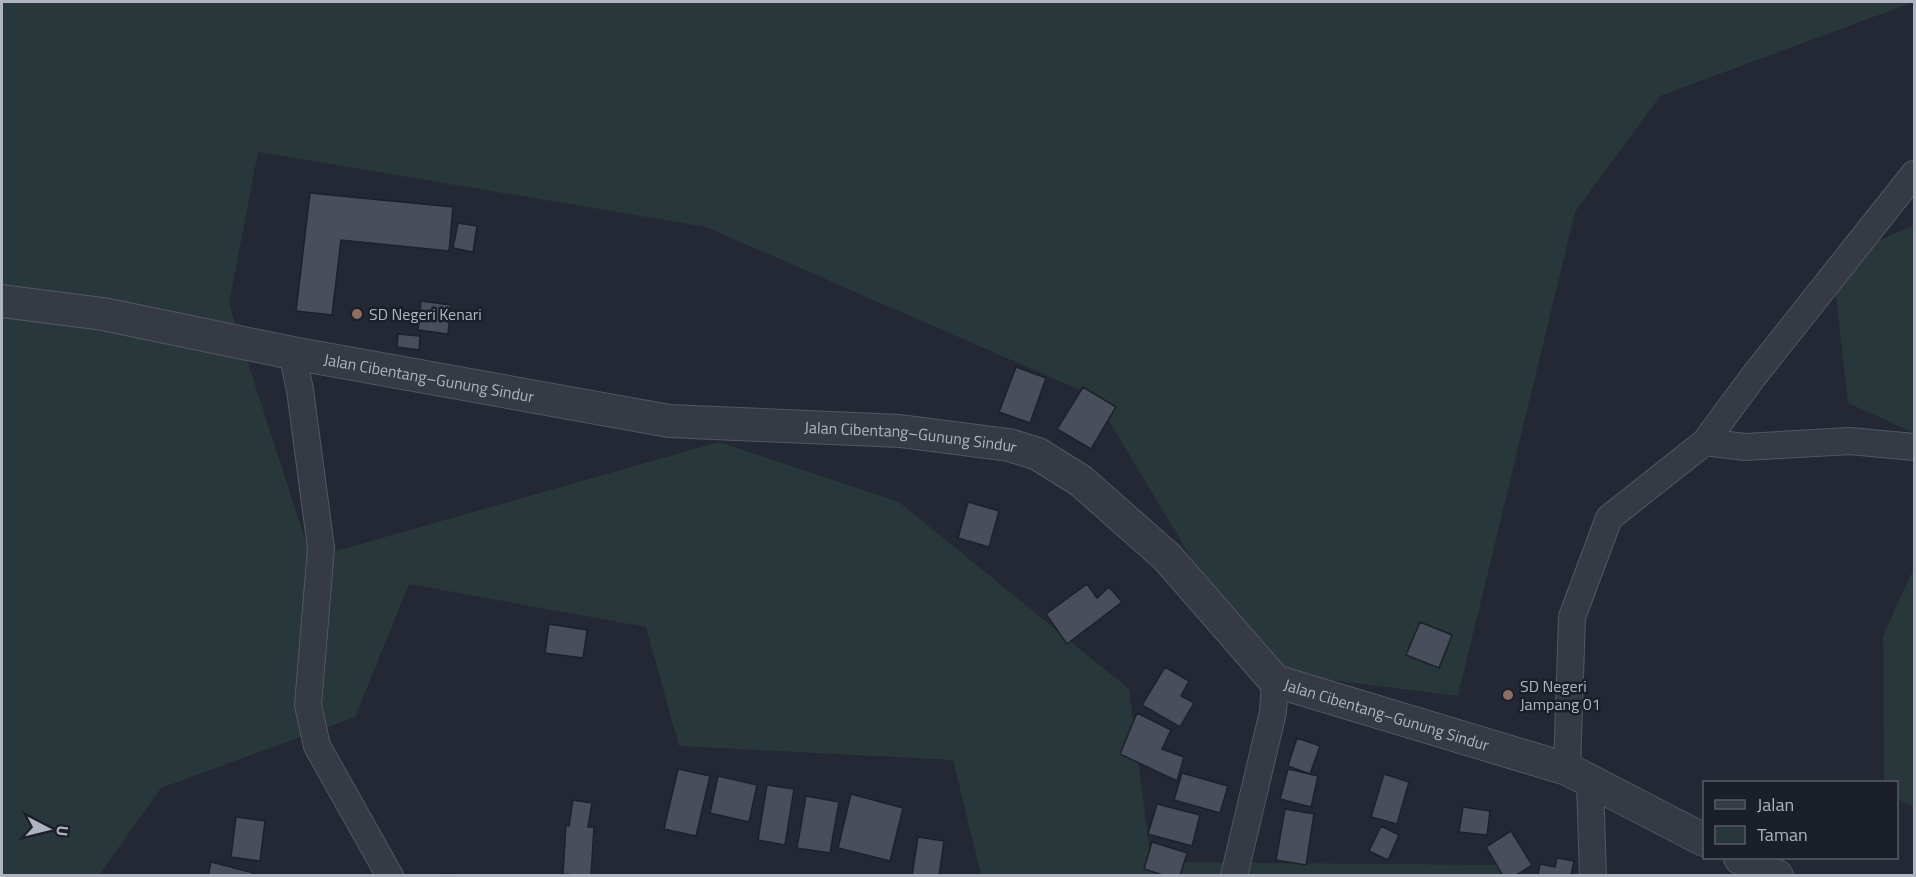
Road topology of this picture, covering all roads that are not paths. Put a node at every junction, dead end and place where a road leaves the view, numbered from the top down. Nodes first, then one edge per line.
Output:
1 (1914, 174) edge
2 (2, 301) edge
3 (292, 353) junction
4 (1705, 442) junction
5 (1914, 447) edge
6 (1275, 681) junction
7 (1578, 776) junction
8 (1703, 839) edge
9 (1742, 859) edge
10 (390, 876) edge
11 (1234, 876) edge
12 (1593, 876) edge
13 (1777, 876) edge

1 - 4 street
2 - 3 street, Jalan Cibentang–Gunung Sindur
3 - 6 street, Jalan Cibentang–Gunung Sindur
3 - 10 street
4 - 5 street
4 - 7 street
6 - 7 street, Jalan Cibentang–Gunung Sindur
6 - 11 street
7 - 8 street, Jalan Cibentang–Gunung Sindur
7 - 12 street
9 - 13 street

